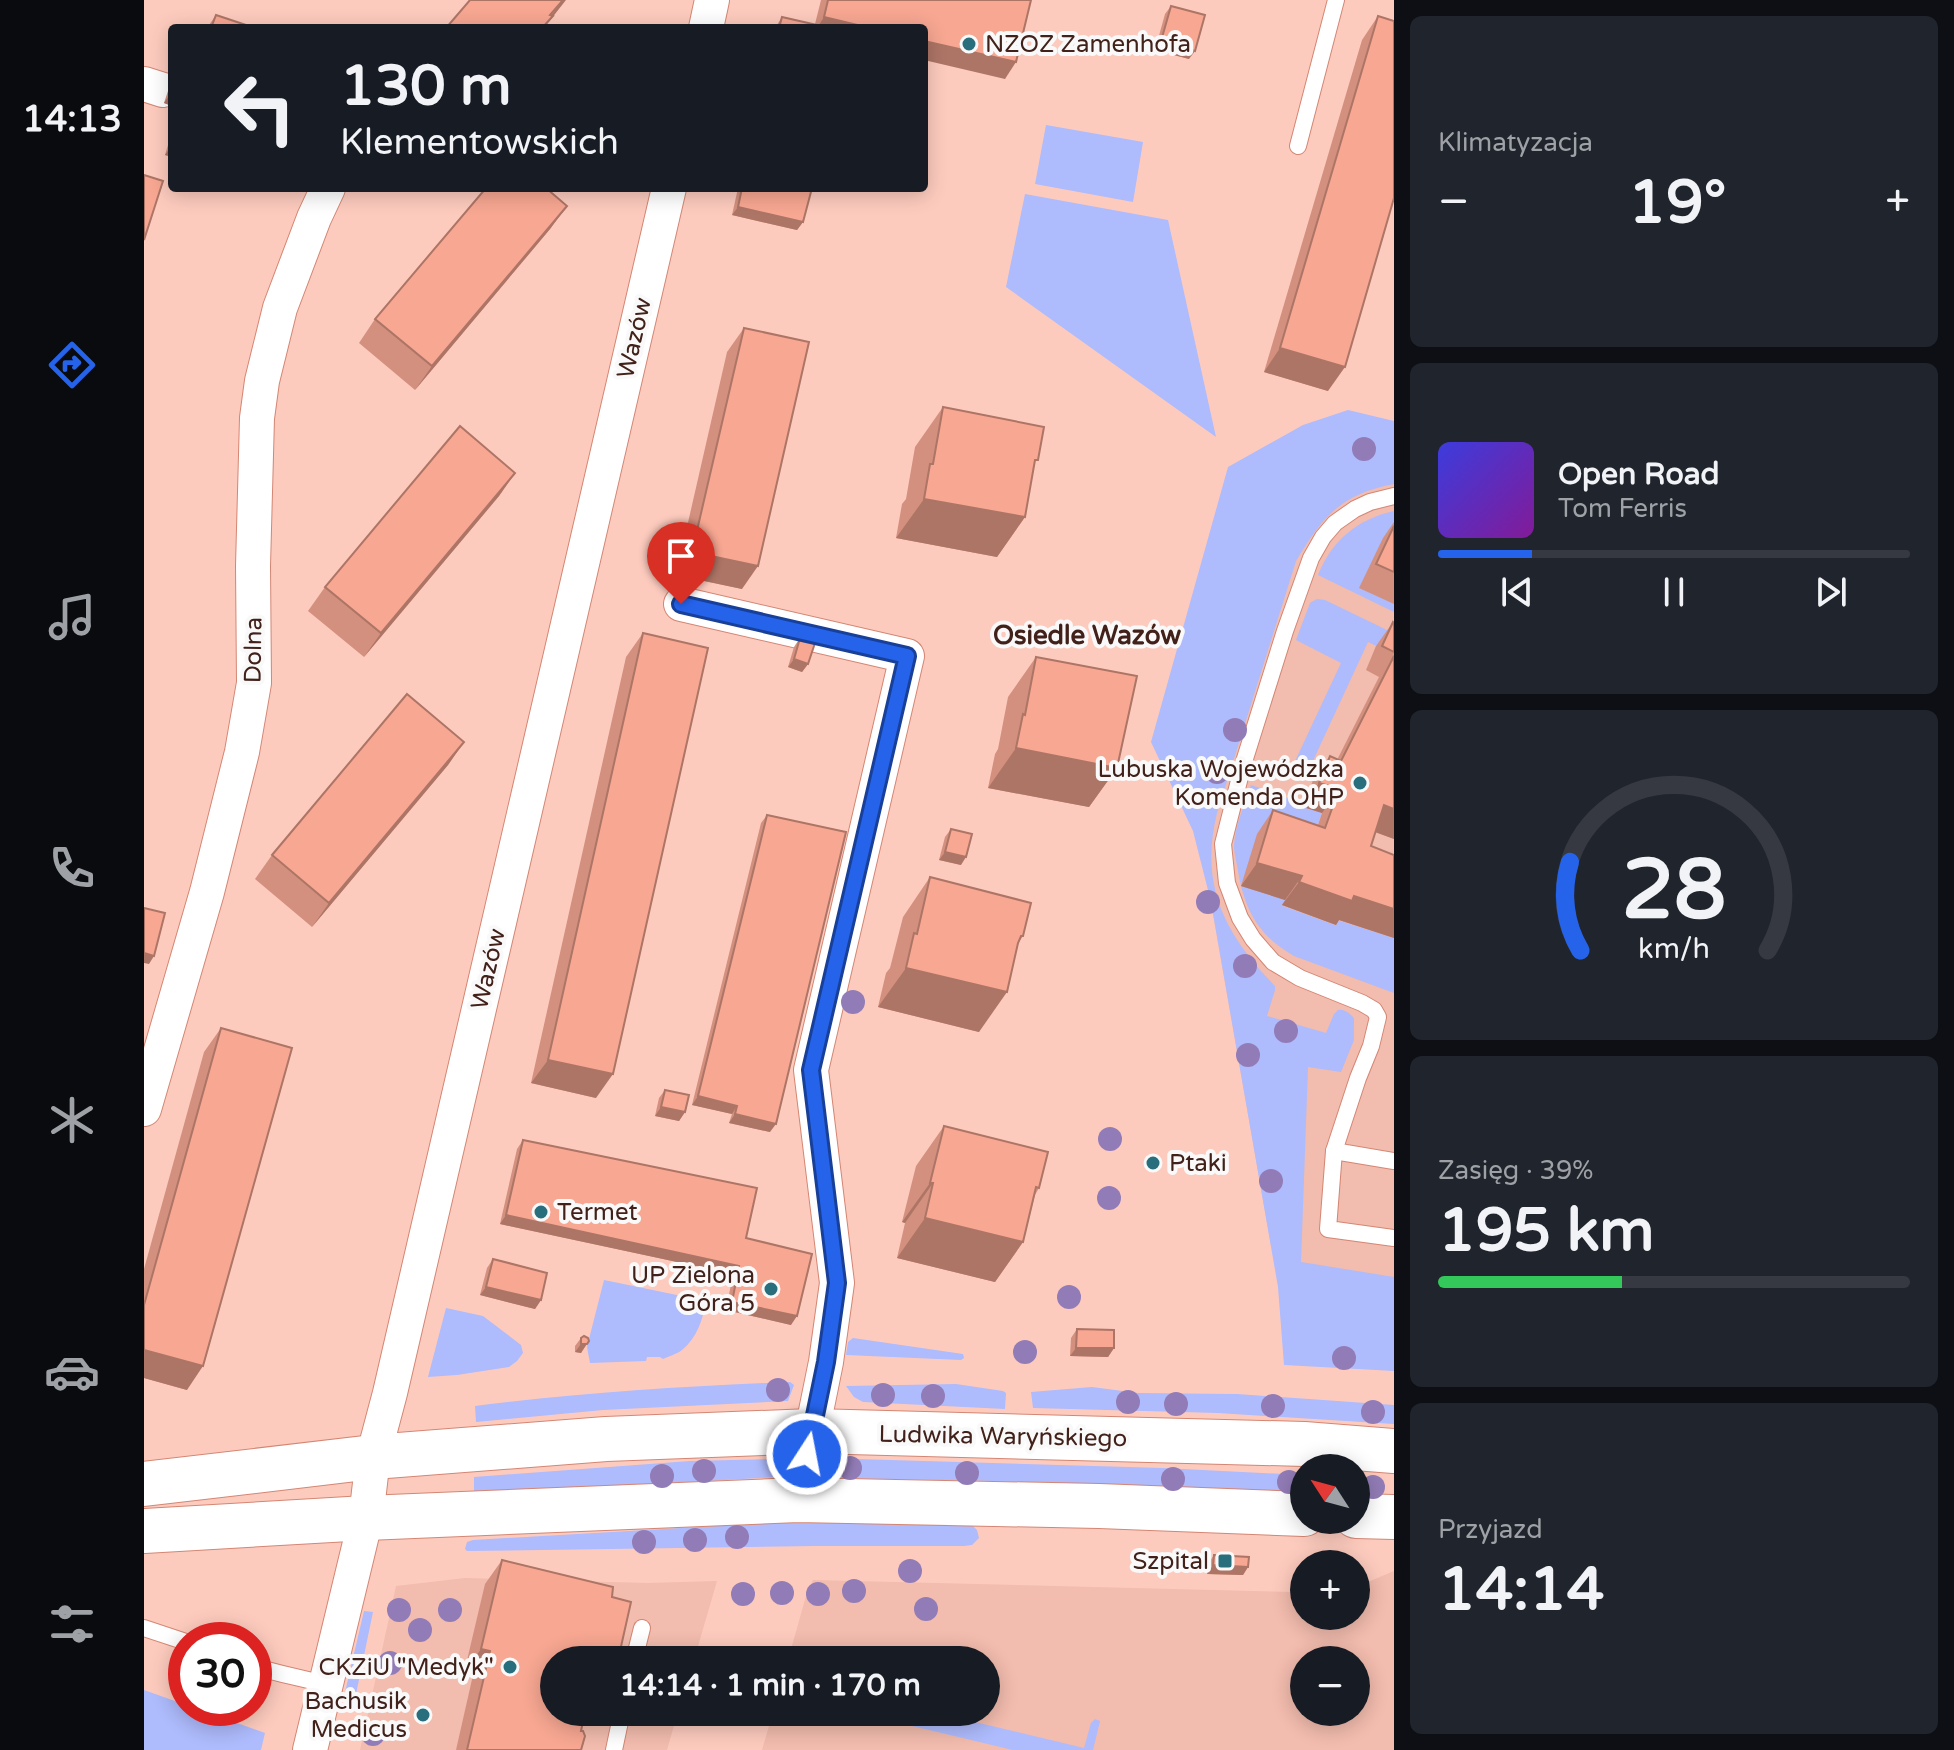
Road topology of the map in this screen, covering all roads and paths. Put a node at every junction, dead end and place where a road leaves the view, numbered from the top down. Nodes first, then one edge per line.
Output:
1 (712, 0) edge
2 (1336, 0) edge
3 (707, 24) edge
4 (1298, 146) dead end
5 (326, 192) edge
6 (668, 192) edge
7 (1394, 496) edge
8 (681, 604) dead end
9 (151, 1060) edge
10 (144, 1109) edge
11 (1334, 1151) junction
12 (1394, 1161) edge
13 (1394, 1238) edge
14 (812, 1431) junction
15 (1394, 1451) edge
16 (373, 1457) junction
17 (144, 1484) edge
18 (798, 1500) junction
19 (1290, 1513) edge
20 (1370, 1516) edge
21 (1394, 1517) edge
22 (366, 1518) junction
23 (144, 1531) edge
24 (144, 1628) edge
25 (642, 1628) dead end
26 (168, 1636) edge
27 (638, 1646) edge
28 (272, 1673) edge
29 (327, 1685) junction
30 (619, 1726) edge
31 (310, 1750) edge
32 (614, 1750) edge

1 - 3 street
2 - 4 lane
5 - 9 street, Dolna
6 - 16 street, Wazów
7 - 11 lane
8 - 14 street
9 - 10 street, Dolna
11 - 12 lane
11 - 13 lane
14 - 15 street, Ludwika Waryńskiego
14 - 16 street, Ludwika Waryńskiego
14 - 18 street
16 - 17 street, Ludwika Waryńskiego
16 - 22 street, Wazów
18 - 19 street
18 - 22 street
20 - 21 street
22 - 23 street
22 - 29 street, Wazów
24 - 26 lane
25 - 27 lane
28 - 29 lane
29 - 31 street, Wazów
30 - 32 lane

